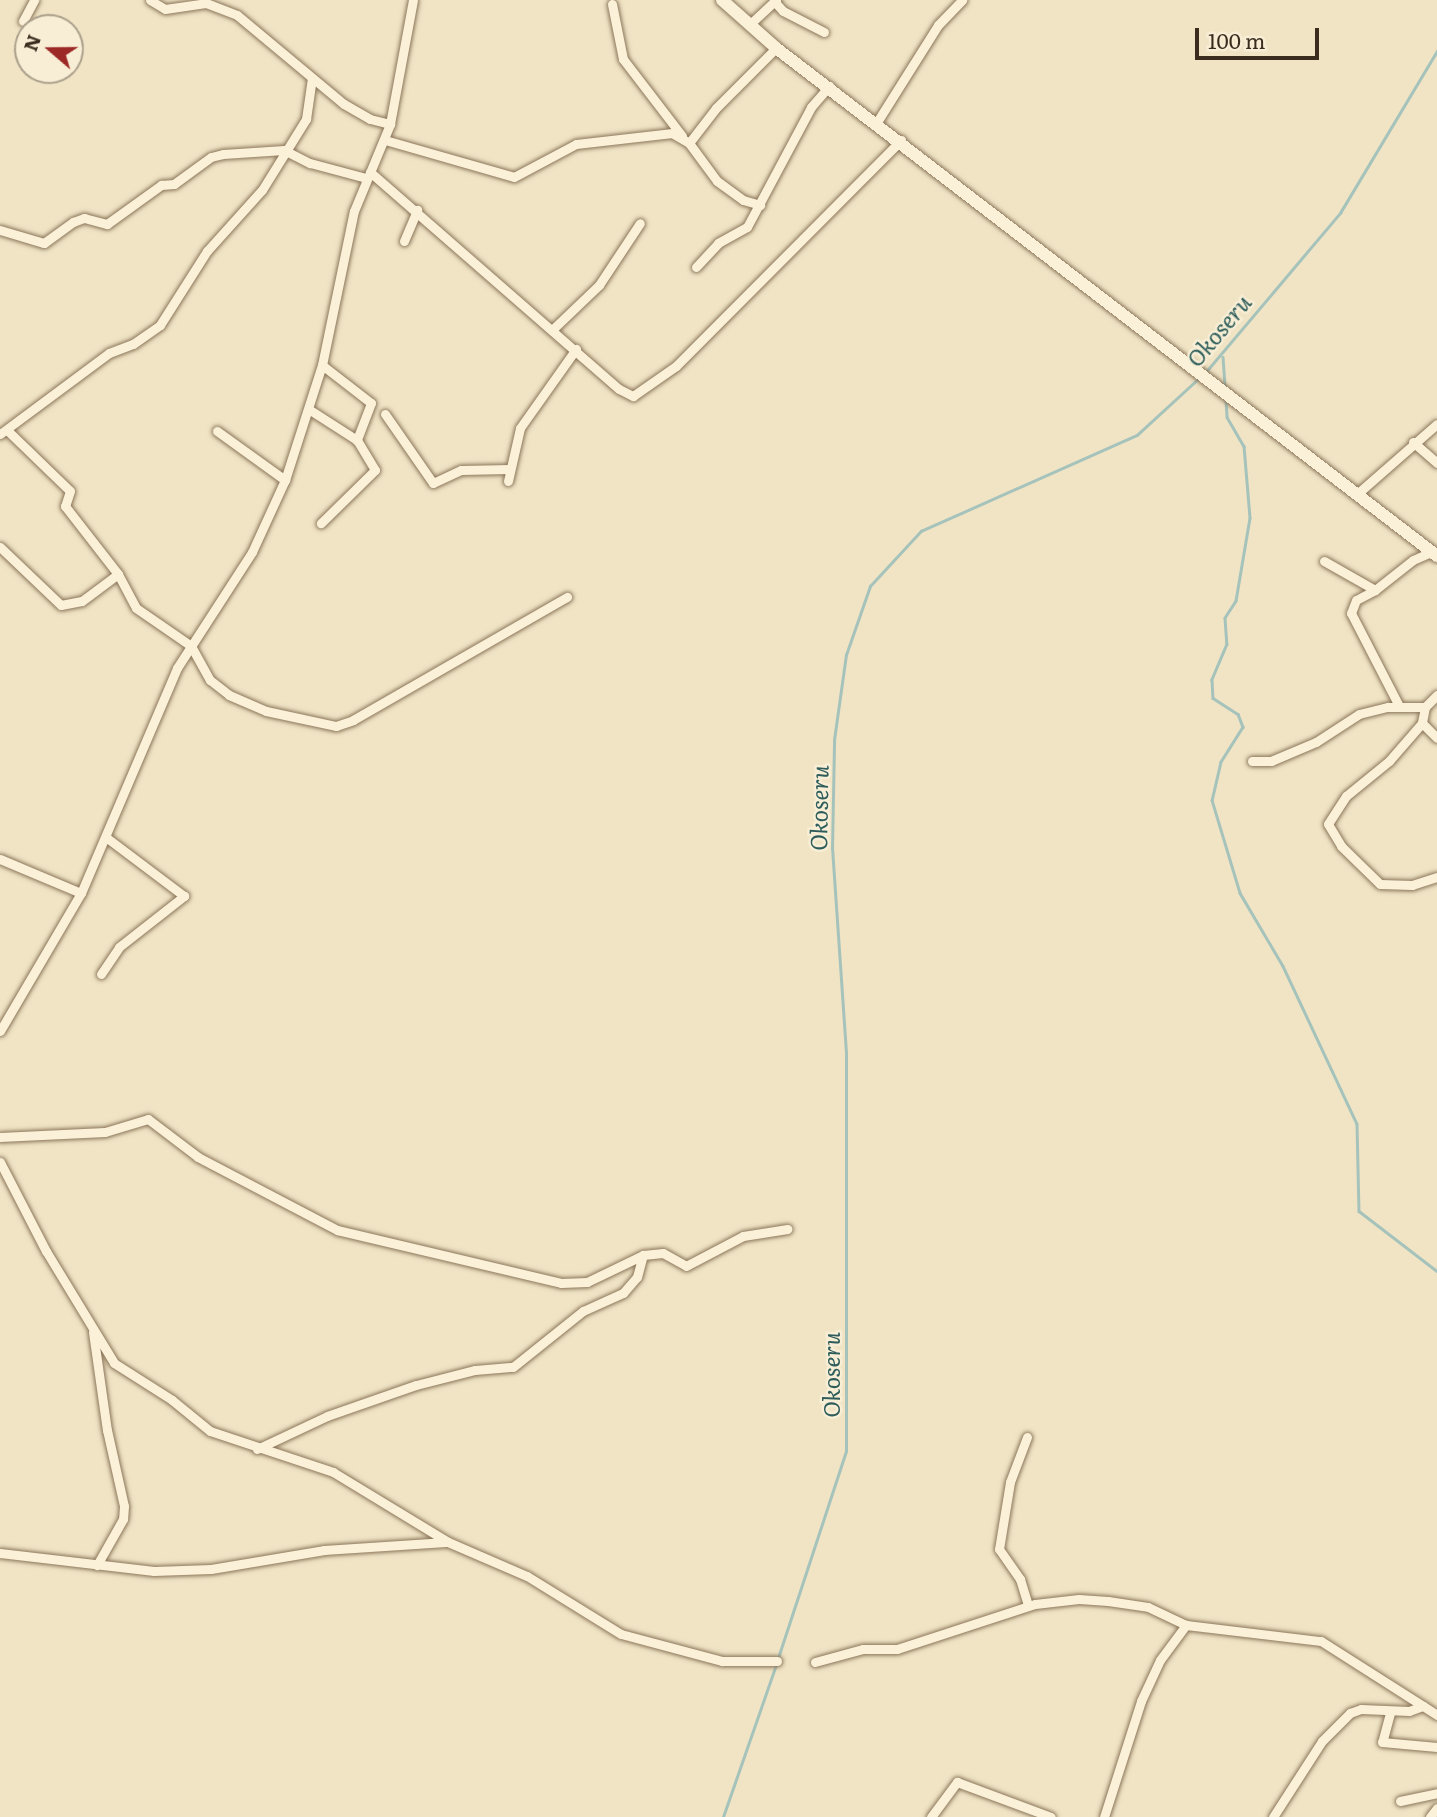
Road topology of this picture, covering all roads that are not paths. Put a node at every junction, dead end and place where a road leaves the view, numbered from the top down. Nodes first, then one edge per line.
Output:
1 (150, 0) edge
2 (413, 0) edge
3 (722, 0) edge
4 (962, 0) edge
5 (207, 1) edge
6 (775, 1) edge
7 (612, 4) dead end
8 (749, 25) junction
9 (824, 32) dead end
10 (776, 48) junction
11 (312, 78) junction
12 (829, 86) junction
13 (877, 122) junction
14 (390, 124) junction
15 (682, 136) junction
16 (385, 140) junction
17 (901, 140) junction
18 (689, 143) junction
19 (284, 150) junction
20 (368, 175) junction
21 (760, 205) junction
22 (417, 210) junction
23 (640, 223) dead end
24 (0, 230) edge
25 (404, 241) dead end
26 (696, 267) dead end
27 (553, 330) junction
28 (576, 349) junction
29 (322, 365) junction
30 (310, 410) junction
31 (385, 414) dead end
32 (1437, 424) edge
33 (217, 431) dead end
34 (4, 433) edge
35 (357, 440) junction
36 (1413, 442) junction
37 (1437, 463) edge
38 (510, 469) junction
39 (285, 480) junction
40 (509, 481) dead end
41 (1357, 494) junction
42 (321, 523) dead end
43 (0, 547) edge
44 (1434, 554) edge
45 (1324, 561) dead end
46 (118, 574) junction
47 (1375, 590) junction
48 (567, 597) dead end
49 (191, 646) junction
50 (1437, 695) edge
51 (1399, 706) junction
52 (1424, 707) junction
53 (1422, 723) junction
54 (1437, 738) edge
55 (1252, 761) dead end
56 (107, 838) junction
57 (0, 859) edge
58 (1437, 877) edge
59 (81, 893) junction
60 (101, 974) dead end
61 (0, 1031) edge
62 (0, 1137) edge
63 (0, 1162) edge
64 (787, 1229) dead end
65 (643, 1255) junction
66 (92, 1326) junction
67 (1027, 1437) dead end
68 (257, 1449) junction
69 (448, 1542) junction
70 (0, 1553) edge
71 (97, 1565) junction
72 (1028, 1606) junction
73 (1186, 1625) junction
74 (777, 1661) dead end
75 (815, 1662) dead end
76 (1423, 1706) junction
77 (1390, 1713) junction
78 (1437, 1715) edge
79 (1437, 1747) edge
80 (1437, 1793) edge
81 (1400, 1801) dead end
82 (1437, 1808) edge
83 (931, 1817) edge
84 (1051, 1817) edge
85 (1104, 1817) edge
86 (1273, 1817) edge
87 (1430, 1817) edge

1 - 5 street
2 - 14 street
3 - 8 street
4 - 13 street
5 - 11 street
6 - 8 street
6 - 9 street
7 - 15 street
8 - 10 street
10 - 12 street
10 - 18 street
11 - 14 street
11 - 19 street
12 - 13 street
12 - 21 street
13 - 17 street
14 - 16 street
15 - 16 street
15 - 18 street
16 - 20 street
17 - 28 street
17 - 41 street
18 - 21 street
19 - 20 street
19 - 24 street
19 - 34 street
20 - 22 street
20 - 29 street
21 - 26 street
22 - 25 street
22 - 27 street
23 - 27 street
27 - 28 street
28 - 38 street
29 - 30 street
29 - 35 street
30 - 35 street
30 - 39 street
31 - 38 street
32 - 36 street
33 - 39 street
34 - 46 street
35 - 42 street
36 - 37 street
36 - 41 street
38 - 40 street
39 - 49 street
41 - 44 street
43 - 46 street
44 - 47 street
45 - 47 street
46 - 49 street
47 - 51 street
48 - 49 street
49 - 56 street
50 - 52 street
51 - 52 street
51 - 55 street
52 - 53 street
53 - 54 street
53 - 58 street
56 - 59 street
56 - 60 street
57 - 59 street
59 - 61 street
62 - 65 street
63 - 66 street
64 - 65 street
65 - 68 street
66 - 68 street
66 - 71 street
67 - 72 street
68 - 69 street
69 - 71 street
69 - 74 street
70 - 71 street
72 - 73 street
72 - 75 street
73 - 76 street
73 - 85 street
76 - 77 street
76 - 78 street
77 - 79 street
77 - 86 street
80 - 81 street
82 - 87 street
83 - 84 street

